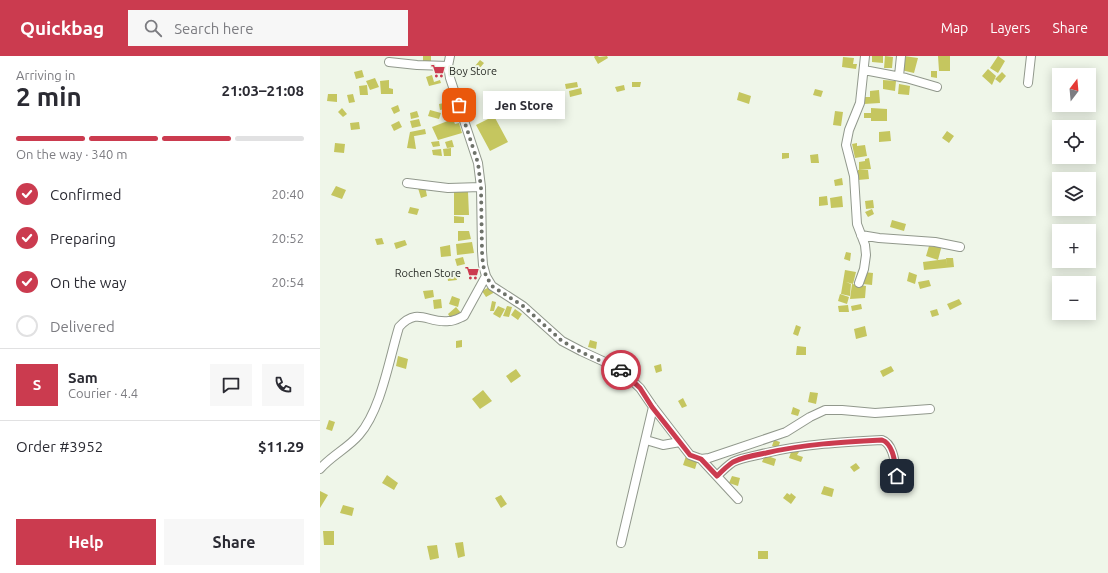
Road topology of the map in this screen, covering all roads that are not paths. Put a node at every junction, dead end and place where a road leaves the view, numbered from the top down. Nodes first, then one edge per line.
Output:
1 (450, 56) edge
2 (865, 56) edge
3 (901, 56) edge
4 (1031, 56) edge
5 (389, 62) dead end
6 (448, 66) junction
7 (864, 70) junction
8 (898, 76) junction
9 (1028, 83) dead end
10 (936, 87) dead end
11 (407, 183) dead end
12 (481, 188) junction
13 (861, 234) junction
14 (960, 246) dead end
15 (486, 276) junction
16 (859, 283) dead end
17 (652, 407) junction
18 (930, 410) dead end
19 (646, 440) junction
20 (680, 442) junction
21 (701, 459) junction
22 (320, 469) edge
23 (717, 476) junction
24 (897, 476) dead end
25 (738, 499) dead end
26 (621, 543) dead end

1 - 6 street
2 - 7 street
3 - 8 street
4 - 9 street
5 - 6 street
6 - 12 street
7 - 8 street
7 - 13 street
8 - 10 street
11 - 12 street
12 - 15 street
13 - 14 street
13 - 16 street
15 - 17 street
15 - 22 street
17 - 19 street
17 - 20 street
18 - 21 street
19 - 20 street
19 - 26 street
20 - 21 street
21 - 23 street
23 - 24 street
23 - 25 street

